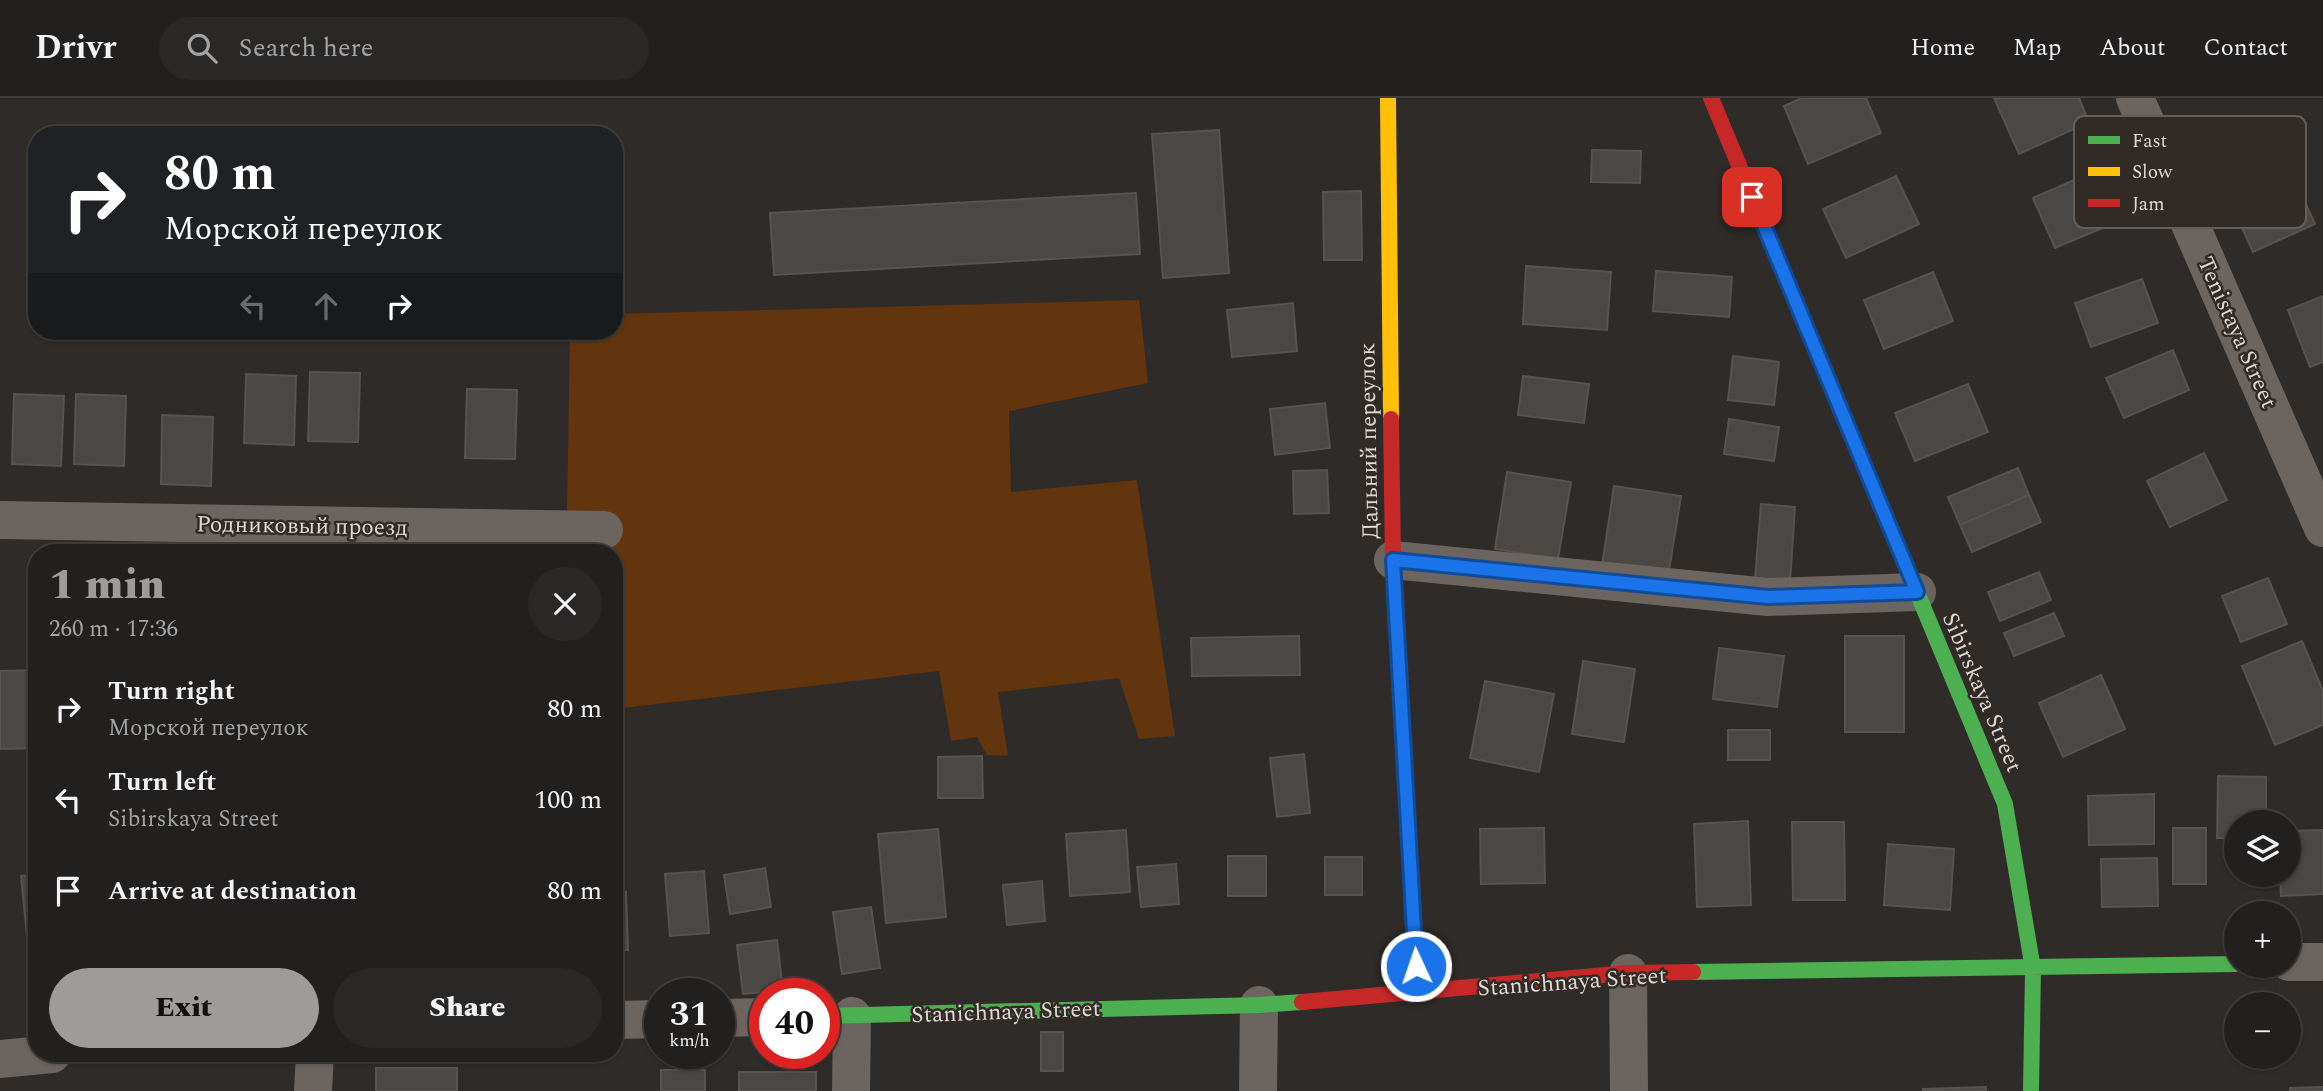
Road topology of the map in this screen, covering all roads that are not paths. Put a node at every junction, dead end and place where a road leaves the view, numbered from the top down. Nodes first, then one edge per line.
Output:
1 (1388, 98) edge
2 (1711, 98) edge
3 (2135, 98) edge
4 (2143, 116) edge
5 (2192, 228) edge
6 (0, 520) edge
7 (2323, 528) edge
8 (604, 530) dead end
9 (1393, 560) junction
10 (1917, 592) junction
11 (2301, 962) edge
12 (2323, 962) edge
13 (2224, 964) edge
14 (2033, 969) junction
15 (1628, 973) junction
16 (1418, 993) junction
17 (1259, 1005) junction
18 (840, 1016) edge
19 (644, 1019) edge
20 (623, 1020) edge
21 (840, 1028) edge
22 (28, 1056) edge
23 (0, 1059) edge
24 (314, 1062) edge
25 (313, 1091) edge
26 (851, 1091) edge
27 (1258, 1091) edge
28 (1629, 1091) edge
29 (2031, 1091) edge

1 - 9 street, Дальний переулок
2 - 10 street, Sibirskaya Street
3 - 4 street, Tenistaya Street
5 - 7 street, Tenistaya Street
6 - 8 street, Родниковый проезд
9 - 10 street
9 - 16 street, Дальний переулок
10 - 14 street, Sibirskaya Street
11 - 12 street
13 - 14 street, Stanichnaya Street
14 - 15 street, Stanichnaya Street
14 - 29 street, Sibirskaya Street
15 - 16 street, Stanichnaya Street
15 - 28 street
16 - 17 street, Stanichnaya Street
17 - 18 street, Stanichnaya Street
17 - 27 street
19 - 20 street
21 - 26 street
22 - 23 street
24 - 25 street

